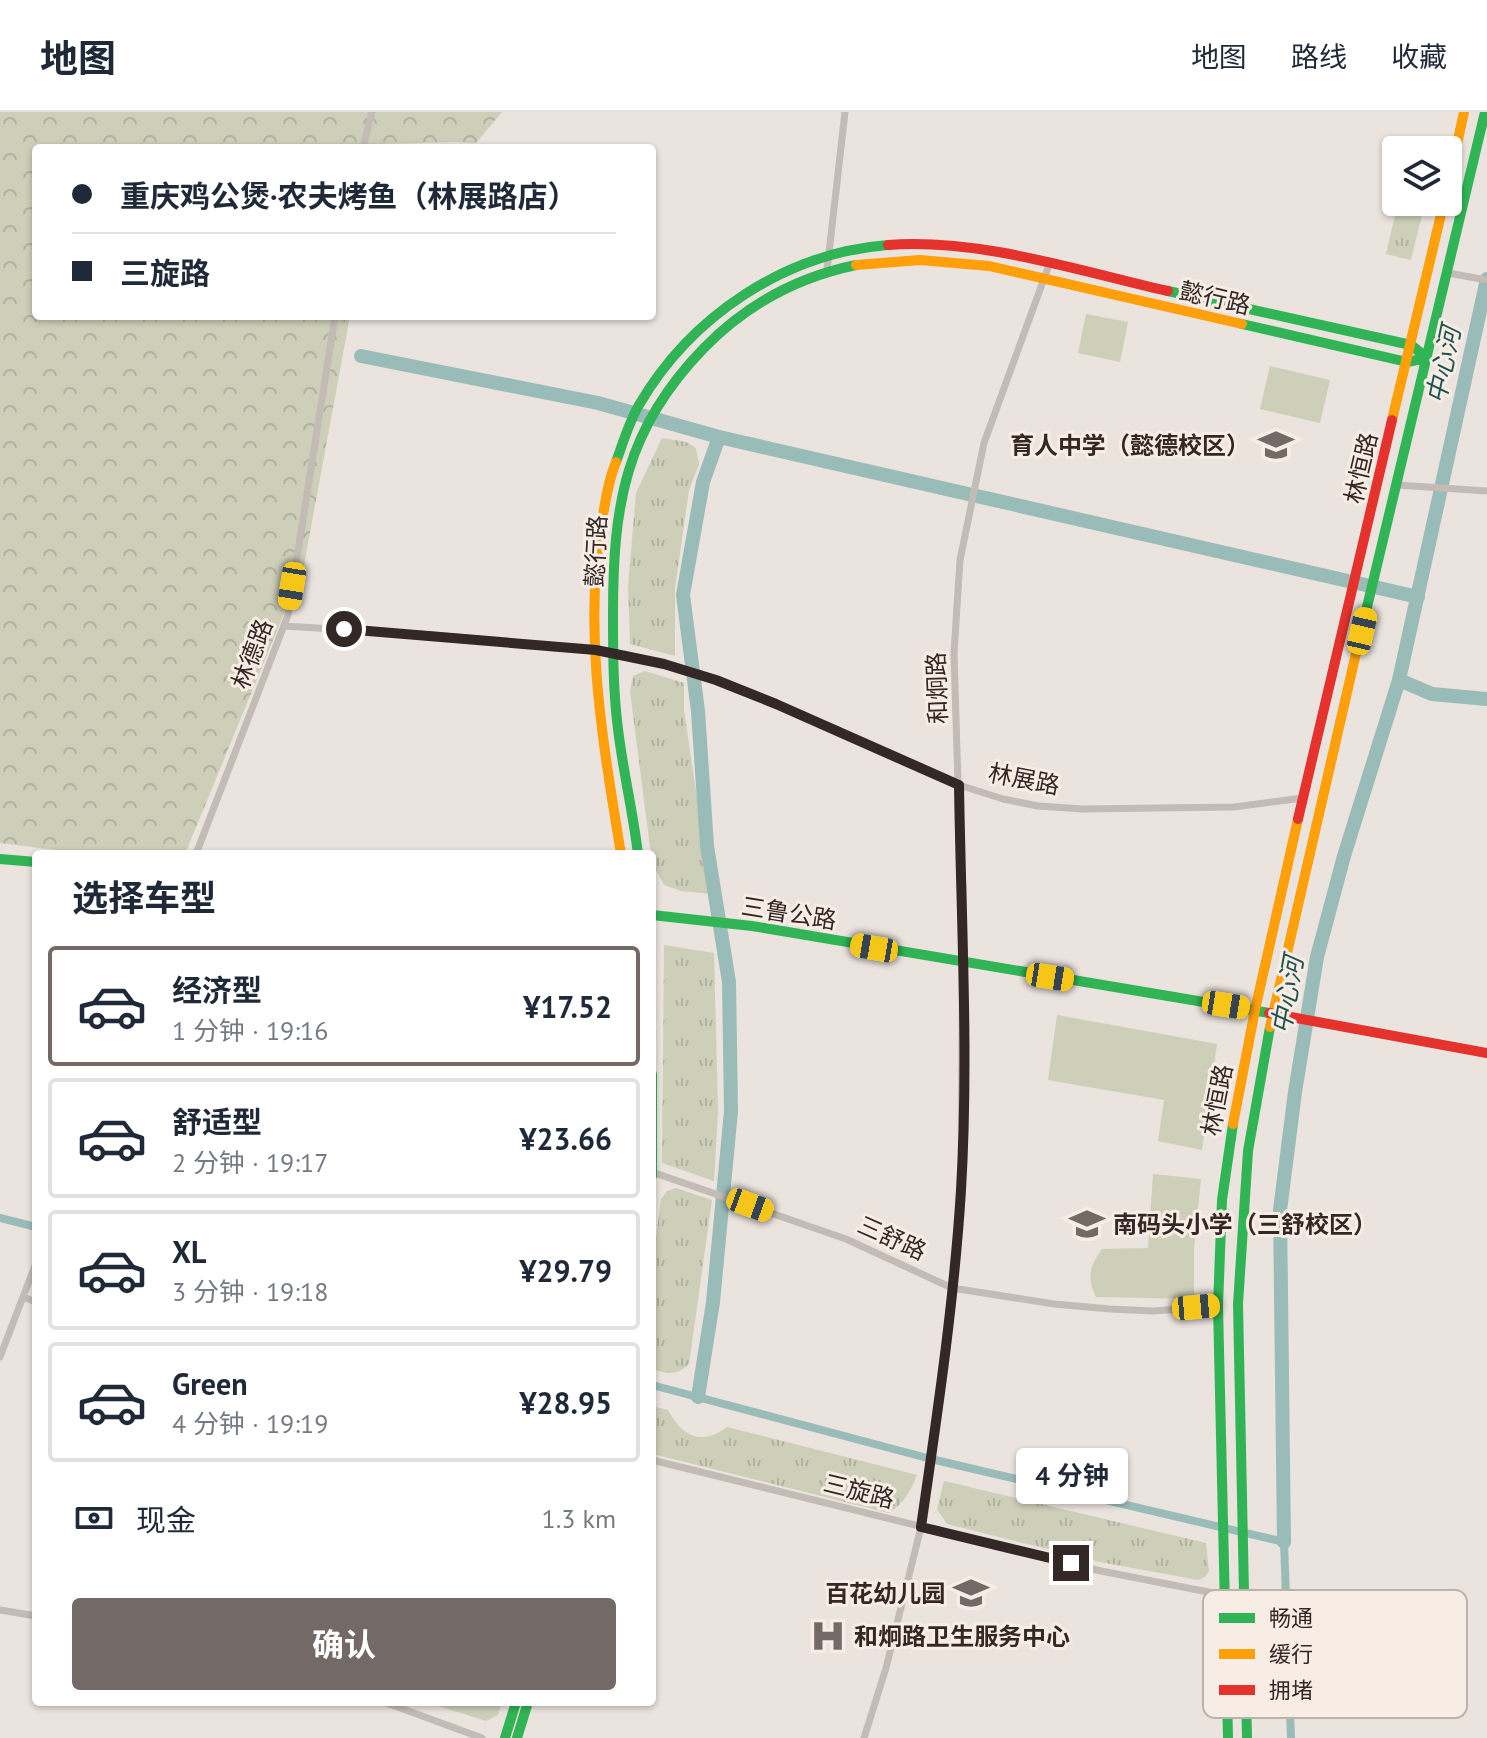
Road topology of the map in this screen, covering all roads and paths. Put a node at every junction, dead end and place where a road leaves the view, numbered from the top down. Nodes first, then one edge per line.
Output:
1 (372, 112) edge
2 (845, 112) edge
3 (1464, 112) edge
4 (1485, 112) edge
5 (1459, 136) edge
6 (364, 144) edge
7 (1441, 216) edge
8 (827, 255) junction
9 (1049, 265) junction
10 (827, 270) junction
11 (1448, 273) junction
12 (1044, 279) junction
13 (1483, 279) edge
14 (334, 320) edge
15 (1411, 345) junction
16 (1427, 358) junction
17 (1407, 362) junction
18 (1397, 485) junction
19 (1487, 491) edge
20 (284, 626) junction
21 (596, 650) junction
22 (613, 653) junction
23 (959, 785) junction
24 (1303, 798) junction
25 (198, 850) edge
26 (620, 850) edge
27 (637, 850) edge
28 (0, 859) edge
29 (32, 862) edge
30 (656, 915) edge
31 (961, 963) junction
32 (1255, 1010) junction
33 (1279, 1014) junction
34 (1487, 1053) edge
35 (656, 1174) edge
36 (32, 1273) edge
37 (952, 1288) junction
38 (23, 1297) junction
39 (32, 1300) edge
40 (1218, 1306) junction
41 (0, 1357) edge
42 (656, 1461) edge
43 (921, 1527) junction
44 (1225, 1590) edge
45 (1244, 1590) edge
46 (1203, 1592) edge
47 (0, 1610) edge
48 (32, 1615) edge
49 (395, 1706) edge
50 (515, 1706) edge
51 (527, 1706) edge
52 (1228, 1718) edge
53 (1247, 1718) edge
54 (482, 1738) edge
55 (505, 1738) edge
56 (517, 1738) edge
57 (864, 1738) edge
58 (1228, 1738) edge
59 (1247, 1738) edge

1 - 6 street
2 - 8 street
3 - 5 main road
4 - 11 main road, 林恒路
7 - 15 main road, 林恒路
8 - 9 main road, 懿行路
8 - 10 street
8 - 21 main road, 懿行路
9 - 12 street, 和炯路
9 - 15 main road, 懿行路
10 - 12 main road, 懿行路
10 - 22 main road, 懿行路
11 - 13 street
11 - 16 main road, 林恒路
12 - 17 main road, 懿行路
12 - 23 street, 和炯路
14 - 20 street, 林德路
15 - 16 main road, 懿行路
15 - 17 main road, 林恒路
16 - 17 main road, 懿行路
16 - 18 main road, 林恒路
17 - 24 main road, 林恒路
18 - 19 street
18 - 33 main road, 林恒路
20 - 21 street, 林展路
20 - 25 street, 林德路
21 - 22 street, 林展路
21 - 26 main road, 懿行路
22 - 23 street, 林展路
22 - 27 main road, 懿行路
23 - 24 street, 林展路
23 - 31 street, 和炯路
24 - 32 main road, 林恒路
28 - 29 main road
30 - 31 main road, 三鲁公路
31 - 32 main road, 三鲁公路
31 - 37 street, 和炯路
32 - 33 main road, 三鲁公路
32 - 40 main road, 林恒路
33 - 34 main road, 三鲁公路
33 - 45 main road, 林恒路
35 - 37 street, 三舒路
36 - 38 street
37 - 40 street, 三舒路
37 - 43 street, 和炯路
38 - 39 street
38 - 41 street
40 - 44 main road, 林恒路
42 - 43 street, 三旋路
43 - 46 street, 三旋路
43 - 57 street, 和炯路
47 - 48 street
49 - 54 street
50 - 55 main road
51 - 56 main road
52 - 58 main road, 林恒路
53 - 59 main road, 林恒路

